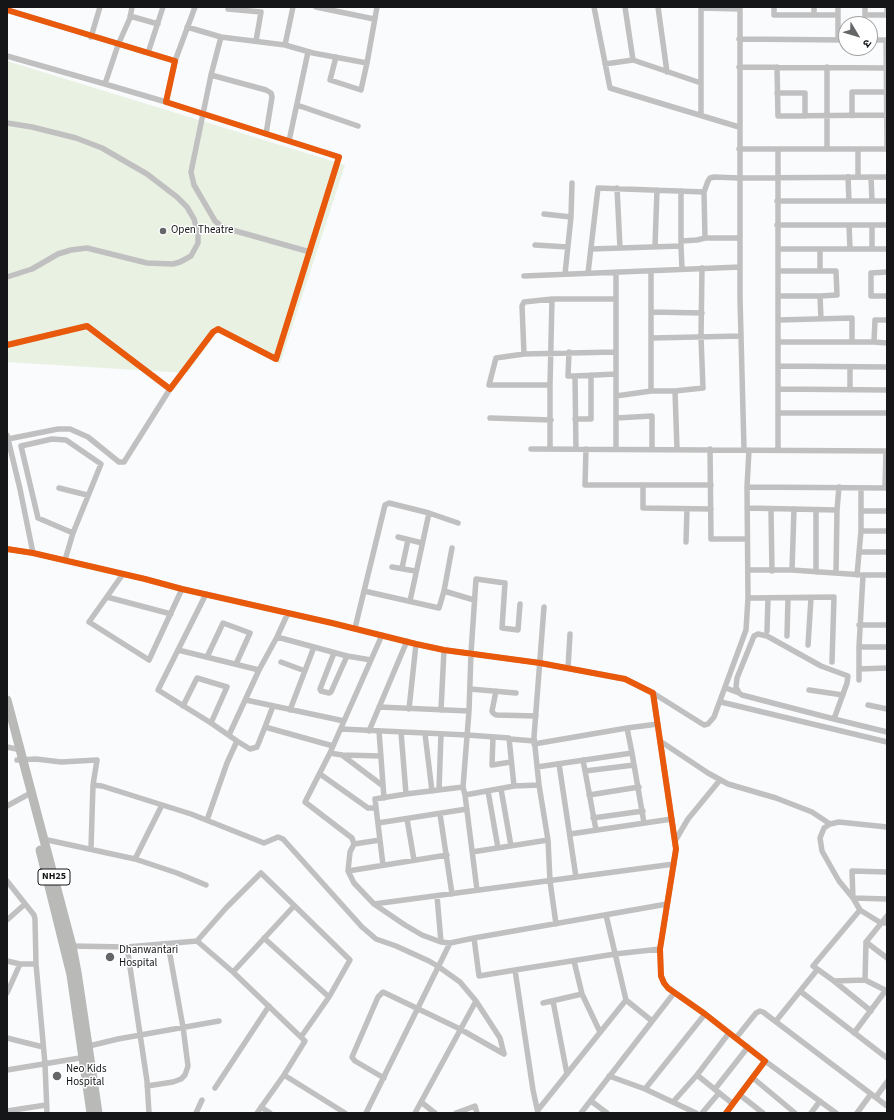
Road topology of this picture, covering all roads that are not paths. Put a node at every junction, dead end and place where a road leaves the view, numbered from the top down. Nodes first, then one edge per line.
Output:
1 (100, 7) edge
2 (132, 7) edge
3 (164, 7) edge
4 (195, 7) edge
5 (293, 7) edge
6 (316, 7) edge
7 (377, 7) edge
8 (594, 7) edge
9 (625, 7) edge
10 (658, 7) edge
11 (774, 7) edge
12 (814, 7) edge
13 (838, 7) edge
14 (865, 7) edge
15 (887, 7) edge
16 (226, 8) edge
17 (701, 8) edge
18 (740, 8) edge
19 (261, 9) edge
20 (10, 10) edge
21 (814, 15) junction
22 (838, 15) joint
23 (887, 15) edge
24 (130, 16) junction
25 (374, 19) junction
26 (158, 24) junction
27 (187, 27) junction
28 (91, 37) junction
29 (221, 37) junction
30 (739, 40) junction
31 (838, 40) edge
32 (887, 40) edge
33 (256, 41) junction
34 (118, 45) junction
35 (286, 45) junction
36 (308, 52) junction
37 (148, 53) junction
38 (7, 56) edge
39 (336, 57) junction
40 (633, 60) junction
41 (174, 61) junction
42 (367, 63) junction
43 (605, 64) junction
44 (739, 67) junction
45 (777, 67) junction
46 (827, 67) junction
47 (887, 68) edge
48 (667, 72) junction
49 (211, 75) junction
50 (701, 83) junction
51 (105, 84) junction
52 (887, 92) edge
53 (778, 93) junction
54 (166, 102) junction
55 (297, 105) junction
56 (203, 114) junction
57 (701, 115) junction
58 (887, 115) edge
59 (805, 116) junction
60 (827, 116) junction
61 (852, 116) junction
62 (7, 124) edge
63 (358, 126) dead end
64 (739, 127) junction
65 (266, 134) junction
66 (288, 141) junction
67 (739, 149) junction
68 (827, 149) junction
69 (778, 150) junction
70 (858, 150) junction
71 (887, 150) edge
72 (778, 177) junction
73 (848, 177) junction
74 (858, 177) junction
75 (871, 177) junction
76 (887, 177) edge
77 (740, 178) junction
78 (572, 182) dead end
79 (617, 188) junction
80 (657, 190) junction
81 (681, 191) junction
82 (704, 192) junction
83 (777, 201) junction
84 (849, 201) junction
85 (872, 201) junction
86 (887, 201) edge
87 (544, 214) dead end
88 (571, 217) junction
89 (777, 225) junction
90 (849, 225) junction
91 (872, 225) junction
92 (887, 225) edge
93 (705, 238) junction
94 (740, 238) junction
95 (681, 243) junction
96 (535, 245) dead end
97 (655, 246) junction
98 (568, 247) junction
99 (620, 248) junction
100 (591, 249) junction
101 (778, 249) junction
102 (820, 249) junction
103 (850, 249) junction
104 (872, 249) junction
105 (887, 249) edge
106 (310, 252) junction
107 (740, 267) junction
108 (702, 268) junction
109 (682, 269) junction
110 (651, 271) junction
111 (778, 271) junction
112 (820, 271) junction
113 (616, 272) junction
114 (887, 272) edge
115 (588, 273) junction
116 (565, 274) junction
117 (524, 276) dead end
118 (7, 277) edge
119 (779, 296) junction
120 (820, 296) junction
121 (887, 296) edge
122 (552, 299) junction
123 (616, 299) junction
124 (652, 312) junction
125 (702, 313) junction
126 (821, 319) junction
127 (778, 320) junction
128 (887, 320) edge
129 (741, 336) junction
130 (701, 337) junction
131 (652, 338) junction
132 (778, 342) junction
133 (852, 342) junction
134 (874, 342) junction
135 (887, 343) edge
136 (7, 345) edge
137 (569, 352) junction
138 (616, 352) junction
139 (551, 353) junction
140 (524, 354) junction
141 (778, 366) junction
142 (850, 366) junction
143 (887, 367) edge
144 (616, 374) junction
145 (590, 375) junction
146 (575, 376) junction
147 (550, 385) junction
148 (170, 389) junction
149 (778, 389) junction
150 (850, 390) junction
151 (887, 390) edge
152 (651, 391) junction
153 (675, 391) junction
154 (616, 396) junction
155 (778, 413) junction
156 (887, 413) edge
157 (490, 418) dead end
158 (616, 418) junction
159 (575, 419) junction
160 (551, 420) junction
161 (8, 437) edge
162 (531, 449) dead end
163 (550, 449) junction
164 (576, 449) junction
165 (586, 449) junction
166 (616, 449) junction
167 (652, 449) junction
168 (677, 449) junction
169 (710, 449) junction
170 (746, 449) junction
171 (778, 450) junction
172 (886, 451) edge
173 (643, 485) junction
174 (711, 485) junction
175 (747, 486) junction
176 (839, 487) junction
177 (59, 488) dead end
178 (861, 488) junction
179 (886, 488) edge
180 (87, 495) junction
181 (747, 508) junction
182 (687, 509) junction
183 (711, 509) junction
184 (771, 510) junction
185 (794, 510) junction
186 (837, 510) junction
187 (816, 511) junction
188 (861, 511) junction
189 (887, 511) edge
190 (429, 513) junction
191 (458, 523) dead end
192 (861, 531) junction
193 (887, 532) edge
194 (73, 534) junction
195 (398, 537) dead end
196 (747, 539) junction
197 (408, 540) junction
198 (686, 542) dead end
199 (422, 543) junction
200 (452, 548) dead end
201 (7, 550) edge
202 (859, 552) junction
203 (887, 552) edge
204 (33, 553) junction
205 (65, 560) junction
206 (392, 567) dead end
207 (402, 568) junction
208 (748, 570) junction
209 (792, 570) junction
210 (415, 571) junction
211 (772, 571) junction
212 (816, 572) junction
213 (836, 573) junction
214 (123, 574) junction
215 (860, 575) junction
216 (887, 575) edge
217 (182, 588) junction
218 (364, 591) junction
219 (444, 591) junction
220 (206, 594) junction
221 (107, 598) junction
222 (748, 598) junction
223 (768, 598) junction
224 (788, 598) junction
225 (811, 598) junction
226 (474, 600) junction
227 (410, 601) junction
228 (520, 604) dead end
229 (544, 607) dead end
230 (288, 613) junction
231 (171, 614) junction
232 (859, 625) junction
233 (887, 625) edge
234 (355, 628) junction
235 (767, 631) dead end
236 (570, 634) dead end
237 (382, 635) junction
238 (787, 636) dead end
239 (277, 637) junction
240 (407, 641) junction
241 (416, 644) junction
242 (808, 645) dead end
243 (314, 647) junction
244 (858, 647) junction
245 (887, 648) edge
246 (178, 650) junction
247 (444, 650) junction
248 (334, 653) junction
249 (471, 653) junction
250 (348, 656) junction
251 (207, 657) junction
252 (371, 660) junction
253 (281, 662) dead end
254 (832, 662) dead end
255 (540, 663) junction
256 (236, 664) junction
257 (568, 668) junction
258 (887, 668) edge
259 (859, 669) junction
260 (259, 670) junction
261 (305, 671) junction
262 (859, 680) dead end
263 (726, 688) junction
264 (470, 689) junction
265 (809, 690) dead end
266 (496, 692) junction
267 (516, 693) dead end
268 (653, 693) junction
269 (739, 693) junction
270 (843, 695) junction
271 (7, 700) edge
272 (246, 700) junction
273 (720, 702) junction
274 (868, 705) dead end
275 (183, 706) junction
276 (273, 706) junction
277 (379, 707) junction
278 (409, 709) junction
279 (887, 709) edge
280 (290, 710) junction
281 (441, 710) junction
282 (469, 711) junction
283 (536, 716) junction
284 (834, 719) junction
285 (7, 721) edge
286 (344, 721) junction
287 (211, 722) junction
288 (658, 724) junction
289 (265, 727) junction
290 (627, 728) junction
291 (341, 729) junction
292 (369, 731) junction
293 (379, 731) junction
294 (401, 732) junction
295 (887, 732) edge
296 (425, 734) junction
297 (441, 734) junction
298 (229, 735) junction
299 (468, 735) junction
300 (493, 737) junction
301 (510, 739) junction
302 (237, 741) junction
303 (660, 741) junction
304 (534, 742) junction
305 (887, 742) edge
306 (333, 746) junction
307 (14, 749) edge
308 (330, 753) junction
309 (632, 753) junction
310 (342, 755) junction
311 (381, 756) junction
312 (20, 760) junction
313 (583, 760) junction
314 (511, 762) junction
315 (560, 764) junction
316 (634, 765) junction
317 (537, 767) junction
318 (585, 771) junction
319 (320, 774) junction
320 (720, 780) junction
321 (93, 785) junction
322 (539, 785) junction
323 (383, 786) junction
324 (514, 786) junction
325 (463, 787) junction
326 (639, 787) junction
327 (501, 789) junction
328 (439, 790) junction
329 (432, 791) junction
330 (488, 791) junction
331 (406, 794) junction
332 (27, 795) junction
333 (465, 795) junction
334 (589, 795) junction
335 (384, 798) junction
336 (162, 805) junction
337 (7, 806) edge
338 (376, 808) junction
339 (467, 809) junction
340 (642, 811) junction
341 (440, 814) junction
342 (594, 818) junction
343 (407, 819) junction
344 (672, 819) junction
345 (207, 820) junction
346 (378, 823) junction
347 (644, 823) junction
348 (830, 824) junction
349 (887, 827) edge
350 (596, 830) junction
351 (570, 834) junction
352 (43, 839) junction
353 (380, 840) junction
354 (548, 840) junction
355 (675, 841) junction
356 (354, 844) junction
357 (511, 846) junction
358 (91, 848) junction
359 (498, 848) junction
360 (472, 852) junction
361 (447, 855) junction
362 (135, 859) junction
363 (414, 860) junction
364 (674, 864) junction
365 (383, 865) junction
366 (348, 871) junction
367 (887, 872) edge
368 (576, 877) junction
369 (7, 881) edge
370 (550, 881) junction
371 (206, 885) dead end
372 (477, 890) junction
373 (452, 894) junction
374 (437, 896) junction
375 (853, 898) junction
376 (887, 899) edge
377 (25, 904) junction
378 (374, 904) junction
379 (667, 904) junction
380 (294, 906) junction
381 (860, 910) junction
382 (606, 915) junction
383 (887, 916) edge
384 (7, 920) edge
385 (884, 923) edge
386 (556, 924) junction
387 (264, 938) junction
388 (474, 938) junction
389 (197, 941) junction
390 (441, 942) junction
391 (866, 942) junction
392 (450, 943) junction
393 (168, 944) junction
394 (68, 946) junction
395 (126, 948) junction
396 (660, 949) junction
397 (615, 954) junction
398 (887, 958) edge
399 (7, 961) edge
400 (574, 961) junction
401 (20, 964) junction
402 (36, 964) junction
403 (440, 965) junction
404 (515, 970) junction
405 (817, 970) junction
406 (233, 972) junction
407 (865, 980) junction
408 (834, 981) junction
409 (8, 989) edge
410 (887, 990) edge
411 (800, 991) junction
412 (674, 993) junction
413 (582, 994) junction
414 (329, 997) junction
415 (553, 1000) junction
416 (626, 1000) junction
417 (476, 1001) junction
418 (543, 1003) dead end
419 (269, 1006) junction
420 (418, 1009) junction
421 (871, 1011) junction
422 (705, 1014) junction
423 (219, 1021) dead end
424 (652, 1021) junction
425 (776, 1021) junction
426 (183, 1027) junction
427 (460, 1029) junction
428 (600, 1032) junction
429 (729, 1033) junction
430 (854, 1033) junction
431 (139, 1036) junction
432 (301, 1037) junction
433 (7, 1038) edge
434 (736, 1038) junction
435 (92, 1046) junction
436 (43, 1047) junction
437 (748, 1048) junction
438 (86, 1057) junction
439 (887, 1058) edge
440 (765, 1061) junction
441 (45, 1064) junction
442 (7, 1070) edge
443 (567, 1074) junction
444 (284, 1075) junction
445 (697, 1075) junction
446 (609, 1076) junction
447 (384, 1078) junction
448 (753, 1078) junction
449 (887, 1082) edge
450 (147, 1086) junction
451 (216, 1088) dead end
452 (645, 1089) junction
453 (717, 1091) junction
454 (740, 1095) junction
455 (874, 1096) junction
456 (202, 1100) dead end
457 (591, 1101) junction
458 (820, 1101) junction
459 (421, 1102) junction
460 (673, 1102) junction
461 (733, 1104) junction
462 (46, 1105) junction
463 (887, 1106) edge
464 (261, 1107) junction
465 (10, 1111) edge
466 (538, 1111) edge
467 (47, 1113) edge
468 (90, 1113) edge
469 (98, 1113) edge
470 (149, 1113) edge
471 (196, 1113) edge
472 (257, 1113) edge
473 (270, 1113) edge
474 (344, 1113) edge
475 (366, 1113) edge
476 (415, 1113) edge
477 (435, 1113) edge
478 (456, 1113) edge
479 (477, 1113) edge
480 (581, 1113) edge
481 (607, 1113) edge
482 (696, 1113) edge
483 (702, 1113) edge
484 (726, 1113) edge
485 (763, 1113) edge
486 (795, 1113) edge
487 (811, 1113) edge
488 (836, 1113) edge
489 (856, 1113) edge

1 - 28 street
2 - 24 street
3 - 26 street
4 - 27 street
5 - 35 street
6 - 25 street
7 - 25 street
8 - 43 street
9 - 40 street
10 - 48 street
11 - 21 street
12 - 21 street
13 - 22 street
14 - 23 street
15 - 23 street
16 - 19 street
17 - 18 street
17 - 50 street
18 - 30 street
19 - 33 street
20 - 28 street
21 - 22 street
24 - 26 street
24 - 34 street
25 - 42 street
26 - 37 street
27 - 29 street
27 - 41 street
28 - 34 street
29 - 33 street
29 - 49 street
30 - 31 street
30 - 44 street
32 - 47 street
33 - 35 street
34 - 37 street
34 - 51 street
35 - 36 street
36 - 39 street
36 - 55 street
37 - 41 street
38 - 51 street
39 - 42 street
39 - 42 street
40 - 43 street
40 - 48 street
41 - 54 street
43 - 57 street
44 - 45 street
44 - 64 street
45 - 46 street
45 - 53 street
46 - 47 street
46 - 60 street
47 - 52 street
48 - 50 street
49 - 56 street
49 - 65 street
50 - 57 street
51 - 54 street
52 - 58 street
52 - 61 street
53 - 59 street
53 - 59 street
54 - 56 street
55 - 63 street
55 - 66 street
56 - 65 street
56 - 106 street
57 - 64 street
58 - 61 street
58 - 71 street
59 - 60 street
60 - 61 street
60 - 68 street
62 - 118 street
64 - 67 street
65 - 66 street
66 - 106 street
67 - 69 street
67 - 77 street
68 - 69 street
68 - 70 street
69 - 72 street
70 - 71 street
70 - 74 street
72 - 73 street
72 - 77 street
72 - 83 street
73 - 74 street
73 - 84 street
74 - 75 street
75 - 76 street
75 - 85 street
77 - 82 street
77 - 94 street
78 - 88 street
79 - 80 street
79 - 99 street
79 - 100 street
80 - 81 street
80 - 97 street
81 - 82 street
81 - 95 street
82 - 93 street
83 - 84 street
83 - 89 street
84 - 85 street
85 - 86 street
87 - 88 street
88 - 98 street
89 - 90 street
89 - 101 street
90 - 91 street
90 - 103 street
91 - 92 street
91 - 104 street
93 - 94 street
93 - 95 street
94 - 107 street
95 - 97 street
95 - 109 street
96 - 98 street
97 - 99 street
98 - 116 street
99 - 100 street
100 - 115 street
101 - 102 street
101 - 111 street
102 - 103 street
102 - 112 street
103 - 104 street
104 - 105 street
106 - 148 street
107 - 108 street
107 - 129 street
108 - 109 street
108 - 125 street
109 - 110 street
110 - 113 street
110 - 124 street
111 - 112 street
111 - 119 street
112 - 120 street
113 - 115 street
113 - 123 street
114 - 121 street
115 - 116 street
116 - 117 street
119 - 120 street
119 - 127 street
120 - 126 street
122 - 123 street
122 - 139 street
122 - 140 street
123 - 138 street
124 - 125 street
124 - 131 street
125 - 130 street
126 - 127 street
126 - 133 street
127 - 132 street
128 - 134 street
129 - 130 street
129 - 170 street
130 - 131 street
130 - 153 street
131 - 152 street
132 - 133 street
132 - 141 street
133 - 134 street
134 - 135 street
136 - 148 street
137 - 138 street
137 - 139 street
137 - 146 street
138 - 144 street
139 - 140 street
139 - 147 street
140 - 147 street
141 - 142 street
141 - 149 street
142 - 143 street
142 - 150 street
144 - 145 street
144 - 154 street
145 - 146 street
145 - 159 street
146 - 159 street
147 - 160 street
148 - 161 street
149 - 150 street
149 - 155 street
150 - 151 street
152 - 153 street
152 - 154 street
153 - 168 street
154 - 158 street
155 - 156 street
155 - 171 street
157 - 160 street
158 - 166 street
158 - 167 street
159 - 164 street
160 - 163 street
161 - 204 street
162 - 163 street
163 - 164 street
164 - 165 street
165 - 166 street
165 - 173 street
166 - 167 street
167 - 168 street
168 - 169 street
169 - 170 street
169 - 174 street
170 - 171 street
170 - 175 street
171 - 172 street
172 - 179 street
173 - 174 street
173 - 182 street
174 - 183 street
175 - 176 street
175 - 181 street
176 - 178 street
176 - 186 street
177 - 180 street
178 - 179 street
178 - 188 street
180 - 194 street
180 - 194 street
181 - 184 street
181 - 196 street
182 - 183 street
182 - 198 street
183 - 196 street
184 - 185 street
184 - 211 street
185 - 187 street
185 - 209 street
186 - 187 street
186 - 213 street
187 - 212 street
188 - 189 street
188 - 192 street
190 - 191 street
190 - 199 street
190 - 218 street
192 - 193 street
192 - 202 street
194 - 205 street
195 - 197 street
196 - 208 street
197 - 199 street
197 - 207 street
199 - 210 street
200 - 219 street
201 - 204 street
202 - 203 street
202 - 215 street
204 - 205 street
205 - 214 street
206 - 207 street
207 - 210 street
208 - 211 street
208 - 222 street
209 - 211 street
209 - 212 street
210 - 227 street
212 - 213 street
213 - 215 street
214 - 217 street
214 - 221 street
215 - 216 street
215 - 232 street
217 - 220 street
217 - 231 street
218 - 227 street
218 - 234 street
219 - 226 street
219 - 227 street
220 - 230 street
220 - 246 street
221 - 231 street
221 - 231 street
222 - 223 street
222 - 263 street
223 - 224 street
223 - 235 street
224 - 225 street
224 - 238 street
225 - 242 street
225 - 254 street
226 - 228 street
226 - 249 street
229 - 255 street
230 - 234 street
230 - 239 street
232 - 233 street
232 - 244 street
234 - 237 street
236 - 257 street
237 - 240 street
237 - 252 street
239 - 243 street
239 - 260 street
240 - 241 street
240 - 277 street
241 - 247 street
241 - 278 street
243 - 248 street
243 - 261 street
244 - 245 street
244 - 259 street
246 - 251 street
246 - 275 street
247 - 249 street
247 - 281 street
248 - 250 street
248 - 250 street
249 - 255 street
249 - 264 street
250 - 252 street
251 - 256 street
251 - 256 street
252 - 286 street
253 - 261 street
255 - 257 street
255 - 283 street
256 - 260 street
257 - 268 street
258 - 259 street
259 - 262 street
260 - 272 street
261 - 280 street
263 - 269 street
263 - 273 street
264 - 266 street
264 - 282 street
265 - 270 street
266 - 267 street
266 - 283 street
268 - 273 street
268 - 288 street
269 - 270 street
269 - 284 street
270 - 284 street
271 - 307 main road, NH25
272 - 276 street
272 - 298 street
273 - 305 street
274 - 279 street
275 - 287 street
275 - 287 street
276 - 280 street
276 - 289 street
277 - 278 street
277 - 292 street
278 - 281 street
280 - 286 street
281 - 282 street
282 - 299 street
283 - 304 street
284 - 295 street
285 - 307 main road, NH25
286 - 291 street
287 - 298 street
288 - 290 street
288 - 303 street
289 - 302 street
289 - 306 street
290 - 304 street
290 - 309 street
291 - 292 street
291 - 306 street
292 - 293 street
293 - 294 street
293 - 311 street
294 - 296 street
294 - 331 street
296 - 297 street
296 - 329 street
297 - 299 street
297 - 328 street
298 - 302 street
299 - 300 street
299 - 325 street
300 - 301 street
300 - 314 street
301 - 304 street
301 - 314 street
302 - 345 street
303 - 320 street
303 - 344 street
304 - 317 street
306 - 308 street
307 - 312 main road, NH25
308 - 310 street
308 - 319 street
309 - 313 street
309 - 316 street
310 - 311 street
310 - 323 street
311 - 323 street
312 - 321 street
312 - 332 main road, NH25
312 - 352 main road, NH25
313 - 315 street
313 - 318 street
314 - 324 street
315 - 317 street
315 - 351 street
316 - 318 street
316 - 326 street
317 - 322 street
318 - 334 street
319 - 338 street
319 - 356 street
320 - 348 street
320 - 355 street
321 - 336 street
321 - 358 street
322 - 324 street
322 - 354 street
323 - 335 street
324 - 327 street
325 - 328 street
325 - 333 street
326 - 334 street
326 - 340 street
327 - 330 street
327 - 357 street
328 - 329 street
329 - 331 street
330 - 333 street
330 - 359 street
331 - 335 street
332 - 337 street
332 - 394 main road, NH25
333 - 339 street
334 - 342 street
335 - 338 street
336 - 345 street
336 - 362 street
338 - 346 street
339 - 341 street
339 - 360 street
340 - 342 street
340 - 347 street
341 - 343 street
341 - 361 street
342 - 350 street
343 - 346 street
343 - 363 street
344 - 347 street
344 - 355 street
345 - 403 street
346 - 353 street
347 - 350 street
348 - 349 street
348 - 375 street
350 - 351 street
351 - 368 street
352 - 358 street
352 - 394 main road, NH25
353 - 356 street
353 - 365 street
354 - 357 street
354 - 370 street
355 - 364 street
356 - 366 street
357 - 359 street
358 - 362 street
359 - 360 street
360 - 372 street
361 - 363 street
361 - 373 street
362 - 371 street
363 - 365 street
364 - 368 street
364 - 379 street
365 - 366 street
366 - 378 street
367 - 375 street
368 - 370 street
369 - 377 street
370 - 372 street
370 - 386 street
372 - 373 street
373 - 374 street
374 - 378 street
374 - 390 street
375 - 376 street
375 - 381 street
377 - 384 street
377 - 402 street
378 - 390 street
379 - 382 street
379 - 396 street
380 - 387 street
380 - 389 street
380 - 414 street
381 - 385 street
381 - 405 street
382 - 386 street
382 - 397 street
383 - 385 street
385 - 391 street
386 - 388 street
387 - 406 street
387 - 414 street
388 - 392 street
388 - 404 street
389 - 393 street
389 - 406 street
390 - 392 street
391 - 398 street
391 - 407 street
392 - 403 street
393 - 395 street
393 - 426 street
394 - 395 street
394 - 435 main road, NH25
394 - 438 main road, NH25
395 - 431 street
396 - 397 street
396 - 412 street
397 - 400 street
397 - 416 street
399 - 401 street
400 - 404 street
400 - 413 street
401 - 402 street
401 - 409 street
402 - 436 street
403 - 417 street
403 - 420 street
404 - 466 street
405 - 408 street
405 - 411 street
406 - 419 street
407 - 408 street
407 - 410 street
408 - 421 street
410 - 421 street
411 - 425 street
411 - 430 street
412 - 422 street
412 - 424 street
413 - 415 street
413 - 428 street
414 - 432 street
415 - 418 street
415 - 443 street
416 - 424 street
416 - 428 street
417 - 427 street
417 - 427 street
419 - 432 street
419 - 451 street
420 - 427 street
420 - 447 street
420 - 447 street
421 - 430 street
422 - 429 street
422 - 452 street
423 - 426 street
424 - 446 street
425 - 434 street
425 - 455 street
426 - 431 street
426 - 450 street
427 - 459 street
428 - 443 street
429 - 434 street
429 - 445 street
430 - 439 street
431 - 435 street
431 - 450 street
432 - 444 street
433 - 436 street
434 - 437 street
435 - 438 main road, NH25
436 - 441 street
437 - 440 street
437 - 453 street
438 - 441 street
438 - 468 main road, NH25
438 - 469 main road, NH25
440 - 448 street
440 - 458 street
441 - 442 street
441 - 462 street
443 - 466 street
444 - 464 street
444 - 474 street
445 - 453 street
445 - 460 street
446 - 452 street
446 - 457 street
447 - 475 street
448 - 454 street
448 - 486 street
449 - 455 street
450 - 470 street
452 - 460 street
453 - 461 street
453 - 483 street
454 - 461 street
454 - 485 street
455 - 463 street
455 - 489 street
456 - 471 street
457 - 480 street
457 - 481 street
458 - 487 street
458 - 488 street
459 - 476 street
459 - 477 street
460 - 482 street
461 - 484 street
462 - 465 street
462 - 467 street
464 - 472 street
464 - 473 street
478 - 479 street

